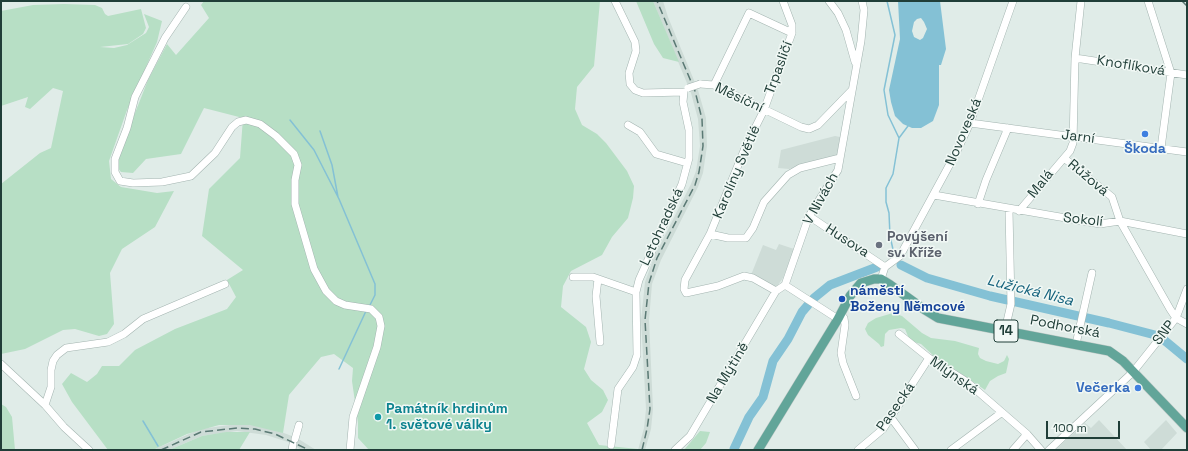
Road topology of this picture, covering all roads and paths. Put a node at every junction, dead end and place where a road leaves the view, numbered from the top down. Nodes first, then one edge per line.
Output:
1 (615, 1) edge
2 (783, 1) edge
3 (829, 1) edge
4 (862, 1) edge
5 (1013, 1) edge
6 (1081, 1) edge
7 (1148, 1) edge
8 (186, 7) dead end
9 (792, 33) junction
10 (1075, 58) junction
11 (855, 64) junction
12 (1171, 73) junction
13 (1187, 75) edge
14 (714, 85) junction
15 (686, 90) junction
16 (851, 91) junction
17 (764, 110) junction
18 (970, 123) junction
19 (628, 125) dead end
20 (1008, 128) junction
21 (1073, 137) junction
22 (1161, 148) junction
23 (1187, 152) edge
24 (840, 158) junction
25 (1064, 158) junction
26 (687, 163) junction
27 (934, 195) junction
28 (978, 204) junction
29 (1009, 210) junction
30 (1019, 211) junction
31 (809, 216) junction
32 (1120, 221) junction
33 (710, 234) junction
34 (1187, 234) edge
35 (885, 267) junction
36 (1092, 273) dead end
37 (573, 277) dead end
38 (598, 279) junction
39 (881, 279) junction
40 (225, 284) dead end
41 (785, 285) junction
42 (1187, 289) edge
43 (776, 291) junction
44 (636, 292) junction
45 (839, 317) junction
46 (1176, 318) junction
47 (1187, 324) edge
48 (1005, 330) junction
49 (899, 334) dead end
50 (600, 342) dead end
51 (1076, 344) junction
52 (928, 358) junction
53 (1, 364) edge
54 (1134, 372) junction
55 (856, 396) dead end
56 (45, 404) junction
57 (1001, 413) junction
58 (892, 418) junction
59 (299, 425) dead end
60 (1187, 428) edge
61 (1026, 434) junction
62 (293, 444) edge
63 (611, 445) dead end
64 (89, 450) edge
65 (350, 450) edge
66 (675, 450) edge
67 (758, 450) edge
68 (858, 450) edge
69 (914, 450) edge
70 (951, 450) edge
71 (1013, 450) edge
72 (1041, 450) edge
73 (1049, 450) edge

1 - 15 street, Měsíční
2 - 9 street
3 - 11 street
4 - 11 street, V Nivách
5 - 18 street, Novoveská
6 - 10 street, Růžová
7 - 12 street
8 - 65 street
9 - 14 street, Trpasličí
9 - 17 street, Trpasličí
10 - 12 street, Knoflíková
10 - 21 street, Růžová
11 - 16 street, V Nivách
12 - 13 street, Knoflíková
12 - 22 street
14 - 15 street, Měsíční, bridge
14 - 17 street, Měsíční
15 - 26 street, Letohradská
16 - 17 street, Měsíční
16 - 24 street, V Nivách
17 - 33 street, Karolíny Světlé
18 - 20 street, Jarní
18 - 27 street, Novoveská
19 - 26 street
20 - 21 street, Jarní
20 - 28 street
21 - 22 street, Jarní
21 - 25 street, Růžová
22 - 23 street, Jarní
24 - 31 street, V Nivách
24 - 33 street
25 - 30 street, Malá
25 - 32 street, Růžová
26 - 44 street, Letohradská
27 - 28 street, Sokolí
27 - 35 street, Novoveská
28 - 29 street, Sokolí
29 - 30 street, Sokolí
29 - 48 street
30 - 32 street, Sokolí
31 - 35 street, Husova
31 - 41 street, V Nivách
32 - 34 street, Sokolí
32 - 46 street, Růžová
33 - 43 street, Karolíny Světlé
35 - 39 street
36 - 51 street
37 - 38 street
38 - 44 street
38 - 50 street
39 - 45 main road
39 - 48 main road, Podhorská / 14
40 - 56 street
41 - 43 street, Na Mýtině
41 - 45 street
42 - 46 street, SNP
43 - 66 street, Na Mýtině
44 - 63 street, Letohradská
45 - 55 street
45 - 67 main road
46 - 47 street
46 - 54 street, SNP
48 - 51 main road, Podhorská / 14
49 - 52 street, Mlýnská
51 - 54 main road, Podhorská / 14
52 - 57 street, Mlýnská
52 - 58 street, Pasecká
53 - 56 street
54 - 60 main road, Podhorská / 14
54 - 73 street, SNP
56 - 64 street
57 - 61 street, Mlýnská
57 - 70 street
58 - 68 street, Pasecká
58 - 69 street
59 - 62 street
61 - 71 street
61 - 72 street, Mlýnská

